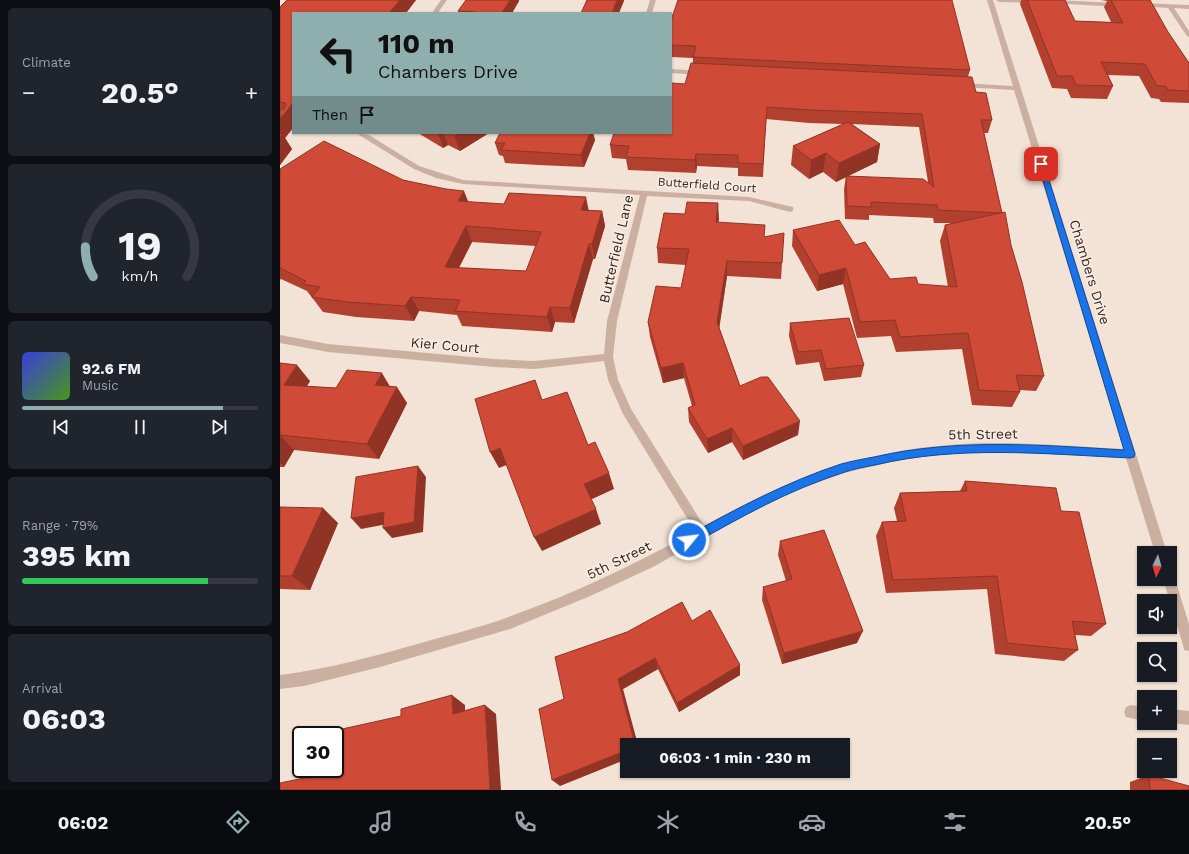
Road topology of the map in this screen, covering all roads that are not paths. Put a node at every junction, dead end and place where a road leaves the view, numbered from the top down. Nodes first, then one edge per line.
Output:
1 (444, 0) edge
2 (653, 0) edge
3 (990, 0) edge
4 (999, 0) edge
5 (1040, 2) edge
6 (1048, 2) edge
7 (1124, 5) edge
8 (1132, 5) edge
9 (1170, 7) junction
10 (1189, 7) edge
11 (436, 12) edge
12 (649, 12) edge
13 (1189, 35) edge
14 (672, 71) edge
15 (710, 73) edge
16 (954, 85) edge
17 (1018, 88) junction
18 (362, 134) edge
19 (644, 193) junction
20 (790, 209) dead end
21 (280, 338) edge
22 (608, 357) junction
23 (1130, 454) junction
24 (702, 533) junction
25 (1159, 546) edge
26 (1171, 586) edge
27 (1189, 645) edge
28 (280, 682) edge
29 (1177, 717) edge
30 (1189, 718) edge

1 - 11 street
2 - 12 street
3 - 17 street, Chambers Drive
4 - 5 street
6 - 7 street
8 - 9 street
9 - 10 street
9 - 13 street
14 - 15 street
16 - 17 street
17 - 23 street, Chambers Drive
18 - 19 street, Butterfield Lane
19 - 20 street, Butterfield Court
19 - 22 street, Butterfield Lane
21 - 22 street, Kier Court
22 - 24 street, Butterfield Lane
23 - 24 street, 5th Street
23 - 25 street, Chambers Drive
24 - 28 street, 5th Street
26 - 27 street
29 - 30 street

